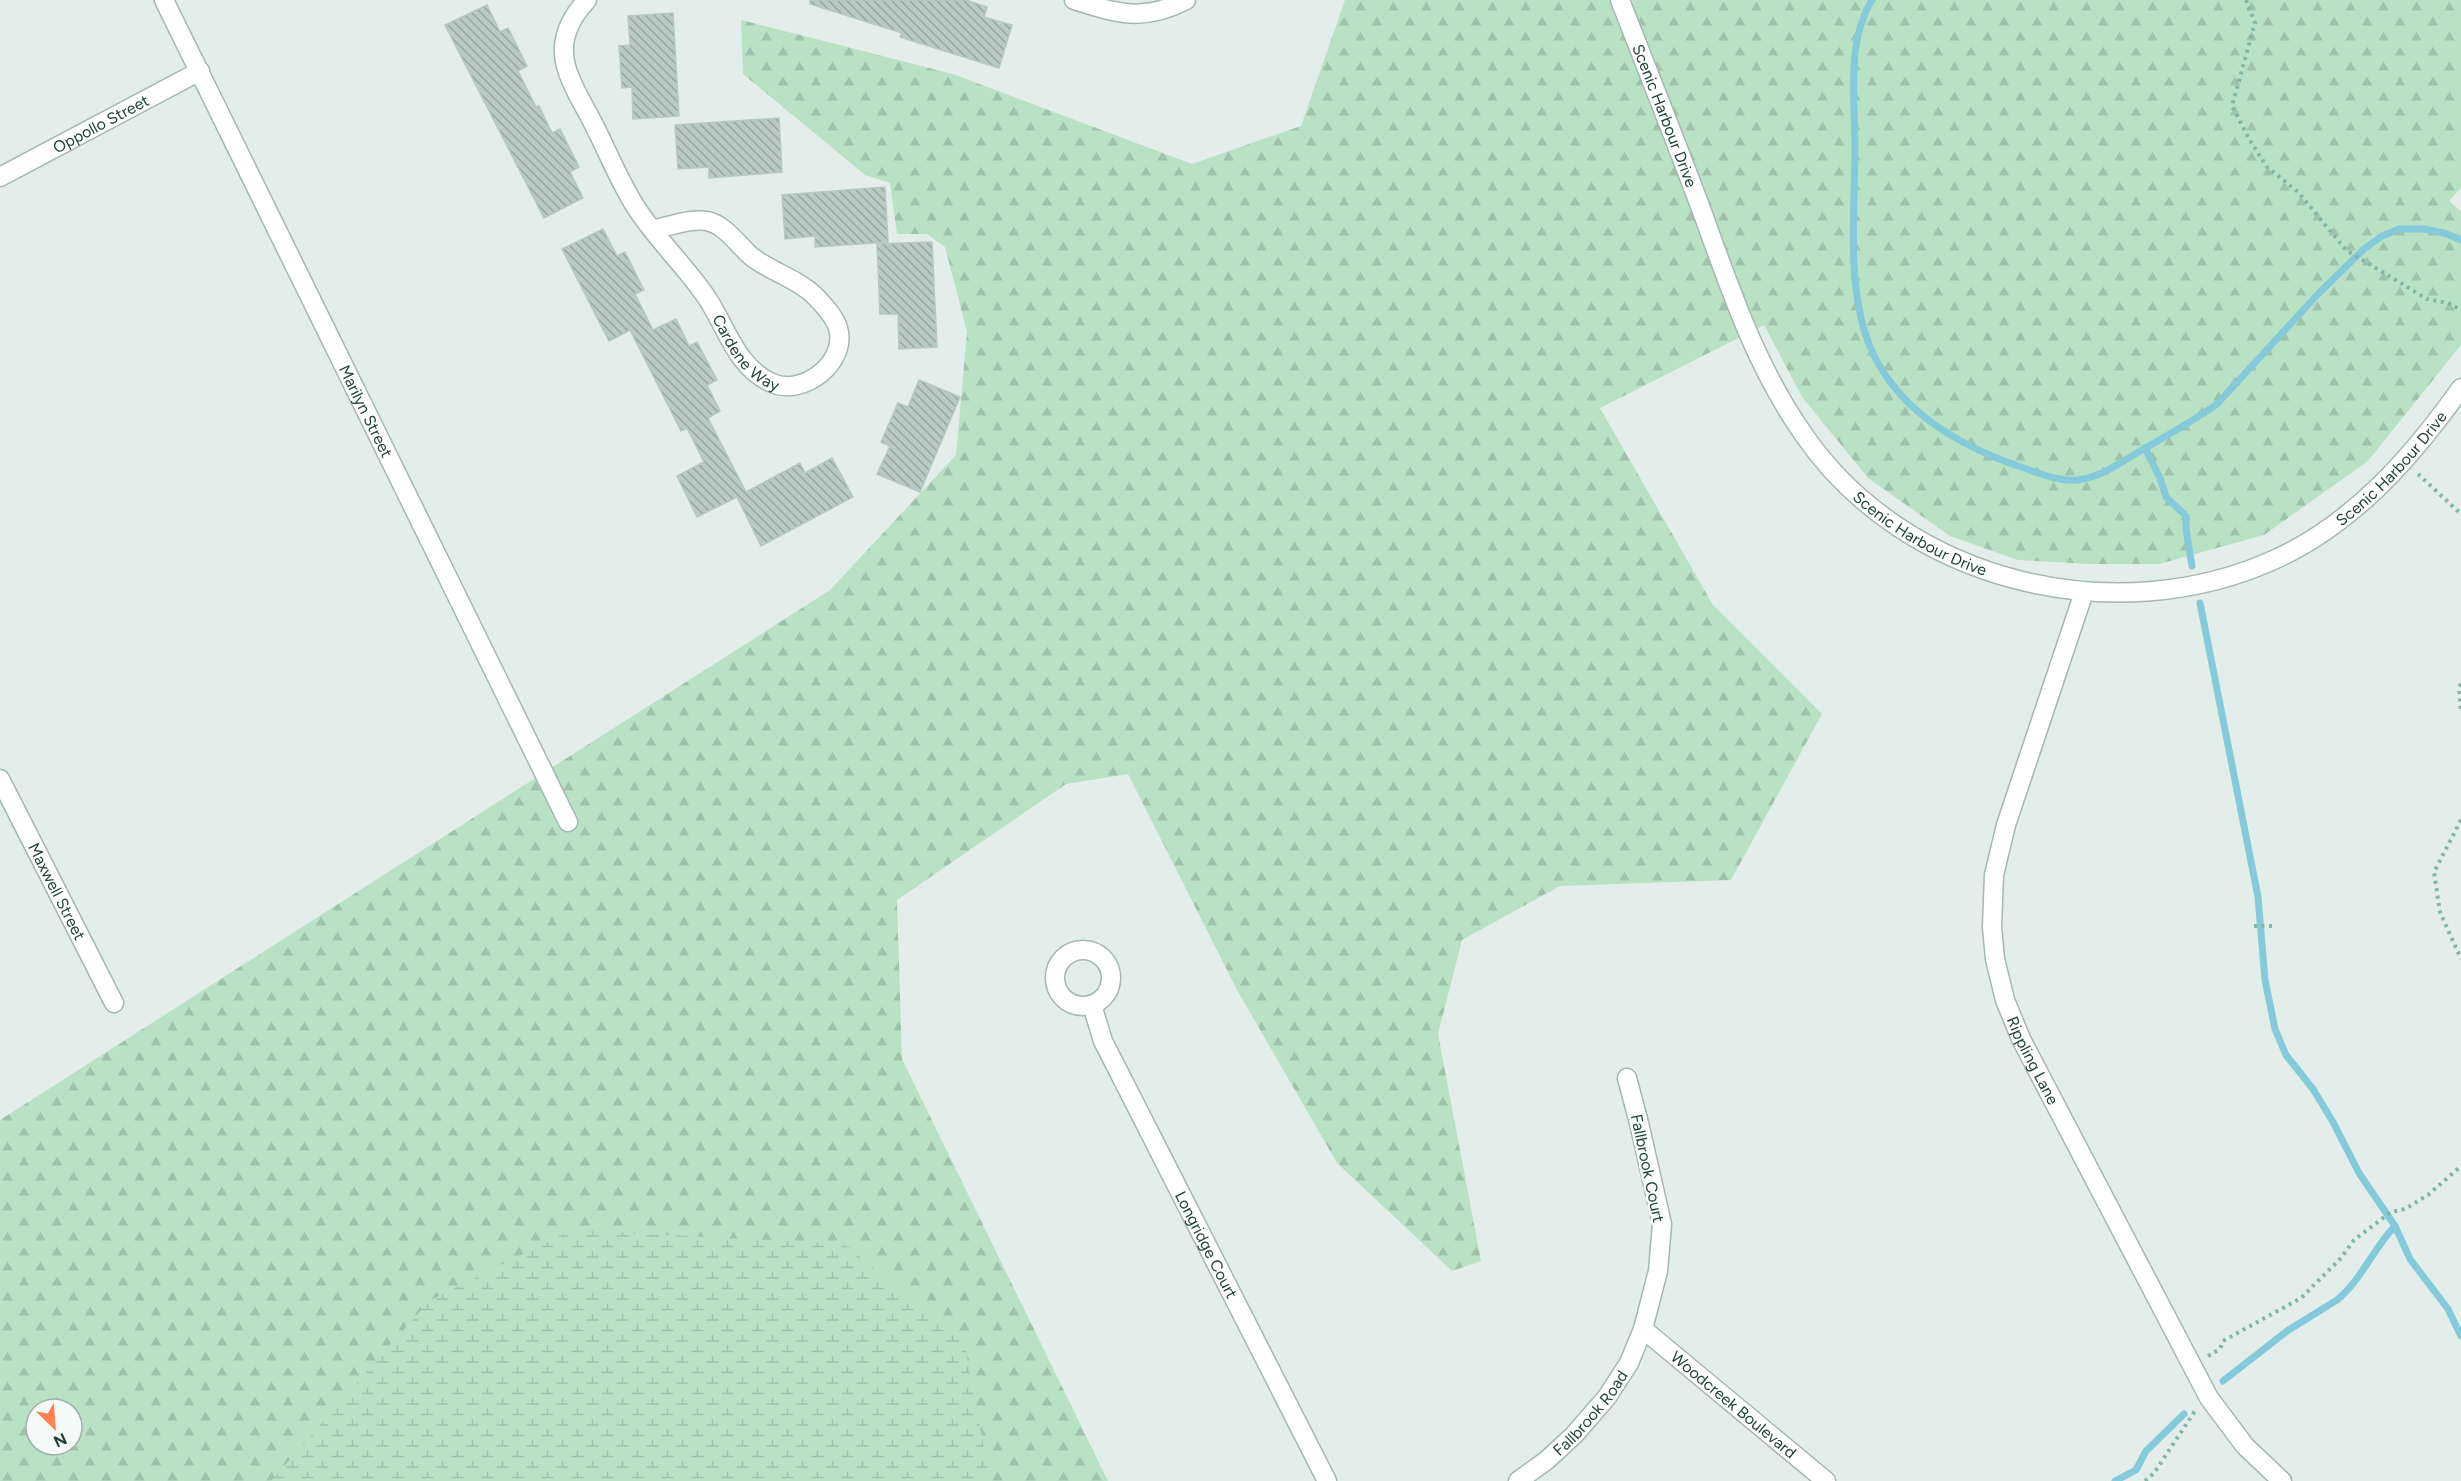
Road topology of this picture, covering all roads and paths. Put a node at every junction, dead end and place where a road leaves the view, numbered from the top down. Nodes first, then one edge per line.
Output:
1 (164, 0) edge
2 (587, 0) edge
3 (1074, 0) edge
4 (1186, 0) edge
5 (1620, 0) edge
6 (2246, 0) edge
7 (200, 71) junction
8 (0, 177) edge
9 (653, 230) junction
10 (2461, 310) edge
11 (2461, 388) edge
12 (2404, 460) junction
13 (2461, 514) edge
14 (2084, 592) junction
15 (2461, 684) edge
16 (2461, 712) edge
17 (0, 779) edge
18 (2461, 820) edge
19 (568, 822) dead end
20 (2254, 926) dead end
21 (2273, 926) dead end
22 (2461, 959) edge
23 (114, 1003) dead end
24 (1092, 1005) dead end
25 (1627, 1078) dead end
26 (2461, 1166) edge
27 (1643, 1329) junction
28 (2201, 1382) junction
29 (1327, 1481) edge
30 (1518, 1481) edge
31 (1826, 1481) edge
32 (2145, 1481) edge
33 (2282, 1481) edge

1 - 7 street, Marilyn Street
2 - 9 street, Cardene Way
3 - 4 street
5 - 14 street, Scenic Harbour Drive
6 - 10 path
7 - 8 street, Oppollo Street
7 - 19 street, Marilyn Street
9 - 9 street, Cardene Way
11 - 12 street, Scenic Harbour Drive
12 - 13 path
12 - 14 street, Scenic Harbour Drive
14 - 28 street, Rippling Lane
15 - 16 path
17 - 23 street, Maxwell Street
18 - 22 path
20 - 21 path
24 - 29 street, Longridge Court
25 - 27 street, Fallbrook Court
26 - 28 path
27 - 30 street, Fallbrook Road
27 - 31 street, Woodcreek Boulevard
28 - 32 path
28 - 33 street, Rippling Lane

